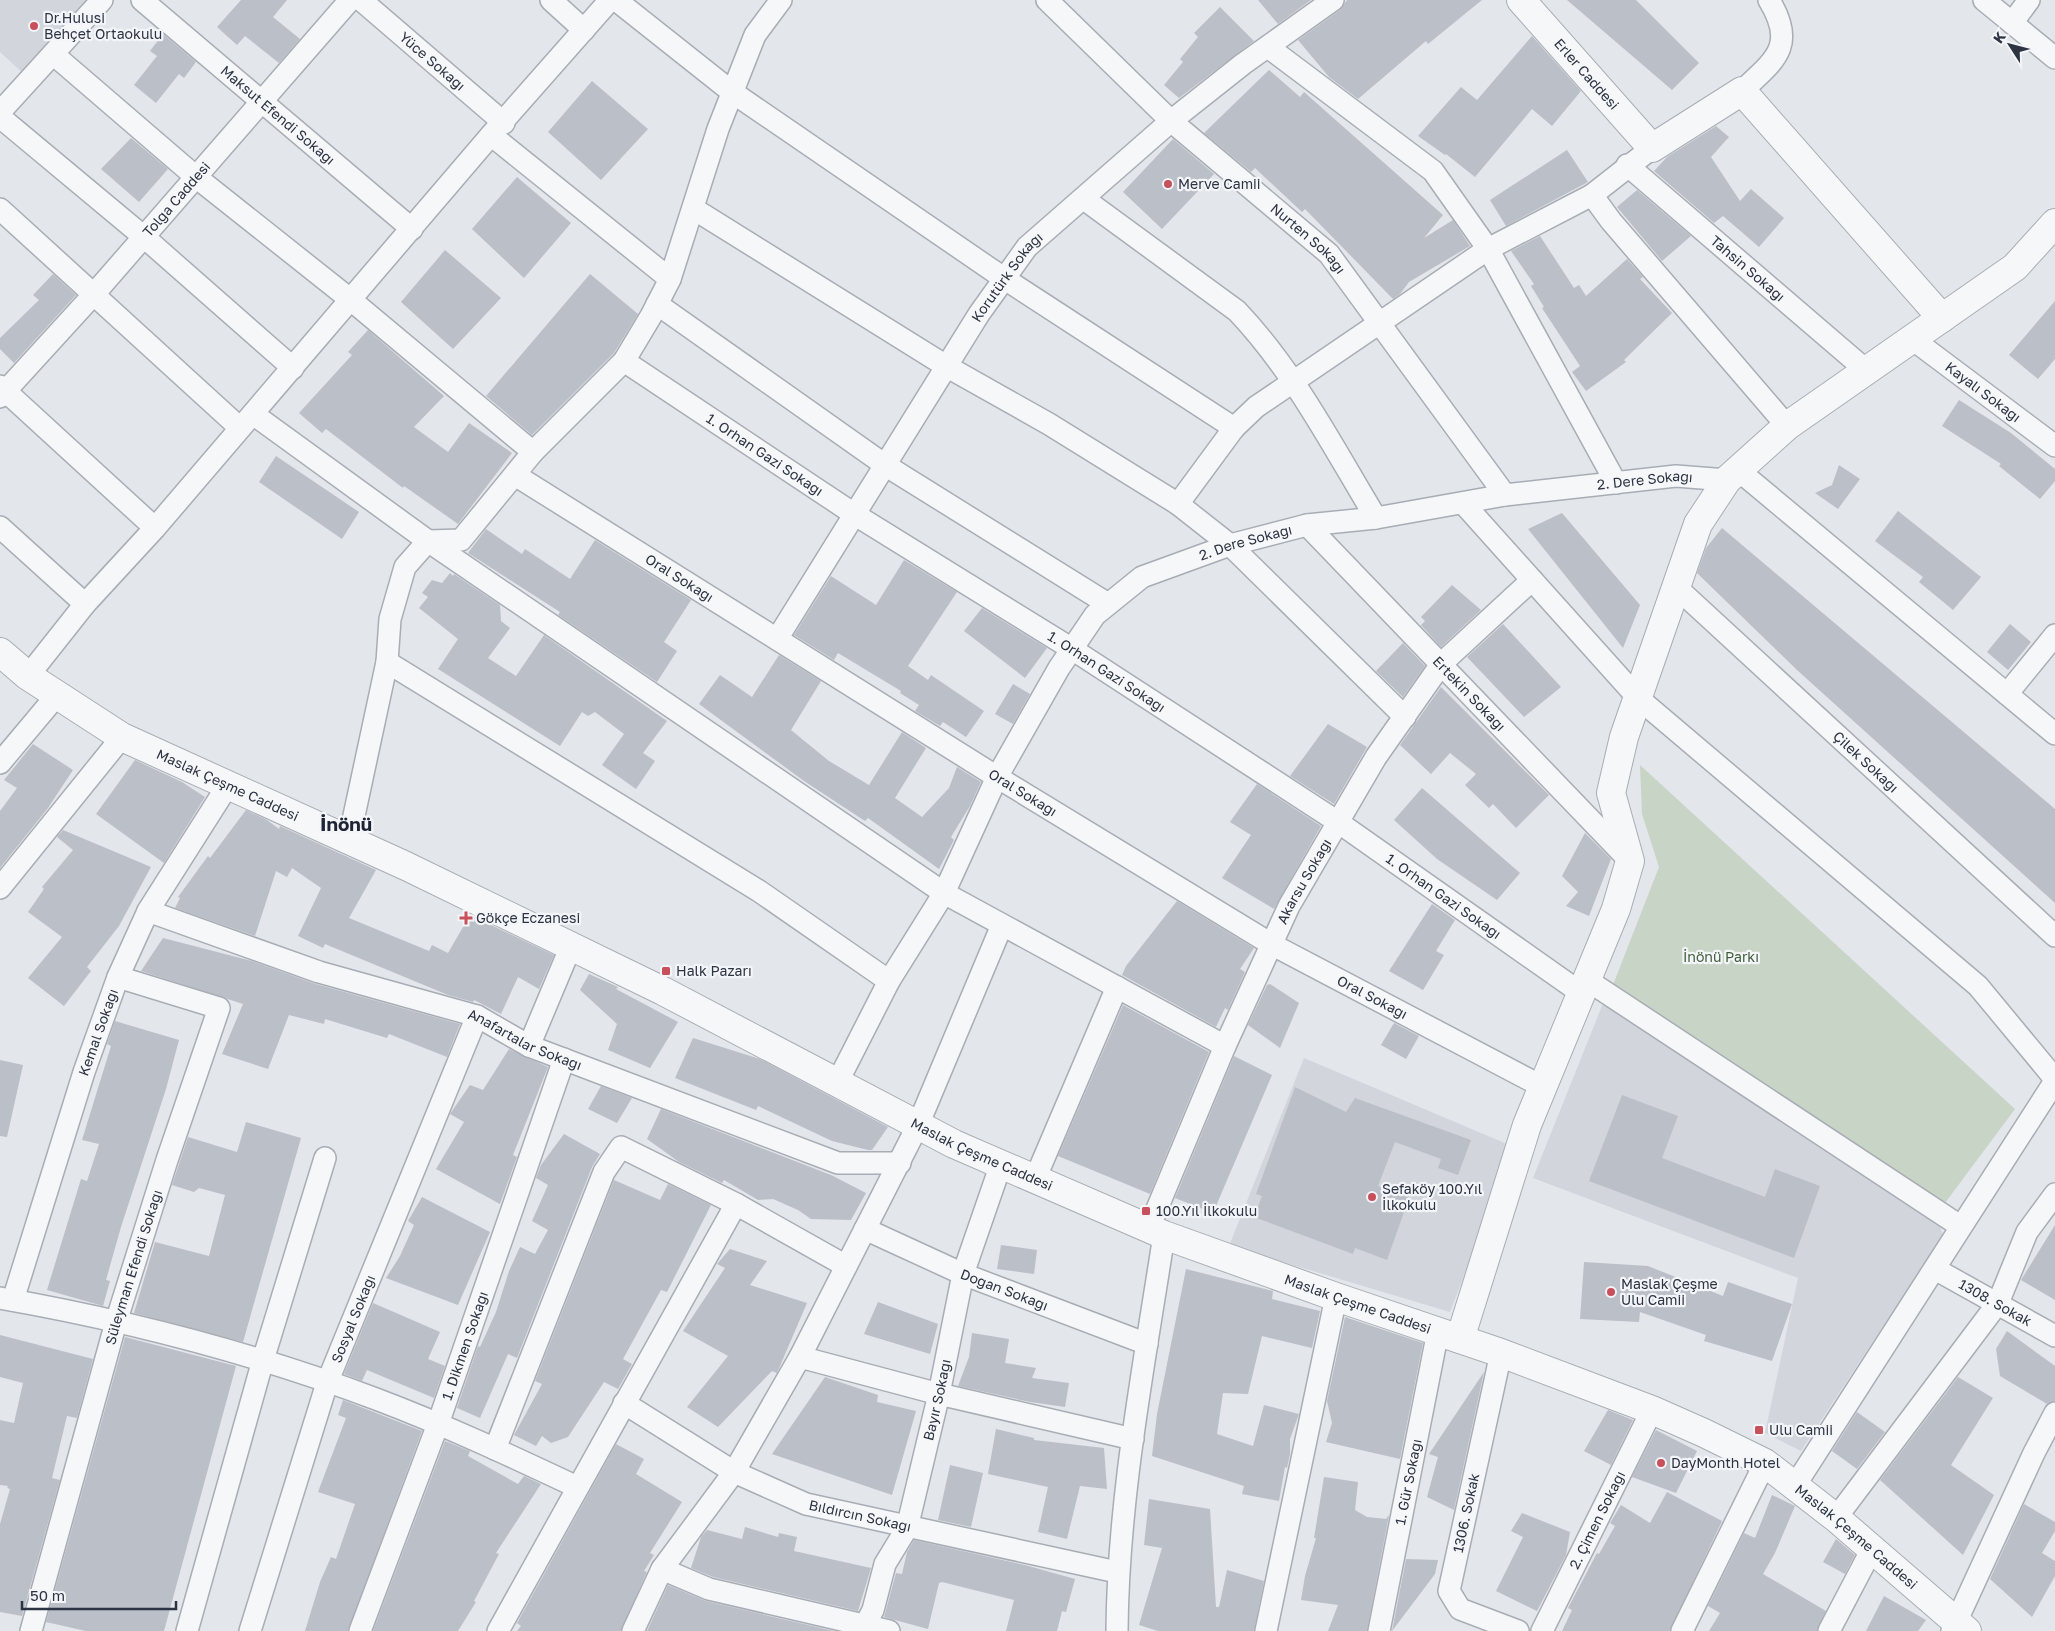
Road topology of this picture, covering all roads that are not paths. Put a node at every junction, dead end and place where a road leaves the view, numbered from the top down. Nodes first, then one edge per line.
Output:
1 (102, 0) edge
2 (142, 0) edge
3 (350, 0) edge
4 (361, 0) edge
5 (551, 0) edge
6 (610, 0) edge
7 (616, 0) edge
8 (781, 0) edge
9 (1047, 0) edge
10 (1333, 0) edge
11 (1521, 0) edge
12 (1770, 0) edge
13 (1984, 0) edge
14 (2029, 0) edge
15 (2012, 23) junction
16 (584, 30) junction
17 (1268, 47) junction
18 (53, 54) junction
19 (2055, 58) edge
20 (1742, 91) junction
21 (732, 92) junction
22 (262, 102) junction
23 (0, 112) edge
24 (0, 117) edge
25 (1171, 121) junction
26 (497, 129) junction
27 (1652, 148) junction
28 (1627, 165) junction
29 (196, 177) junction
30 (1592, 195) junction
31 (1084, 199) junction
32 (0, 209) edge
33 (694, 209) junction
34 (2053, 228) edge
35 (412, 229) junction
36 (144, 237) junction
37 (1488, 249) junction
38 (1005, 278) junction
39 (670, 279) junction
40 (94, 294) junction
41 (351, 300) junction
42 (657, 304) junction
43 (1942, 318) junction
44 (1380, 323) junction
45 (1911, 338) junction
46 (624, 362) junction
47 (946, 366) junction
48 (293, 368) junction
49 (1867, 371) junction
50 (1294, 381) junction
51 (2, 391) edge
52 (246, 421) junction
53 (1787, 426) junction
54 (1234, 428) junction
55 (2055, 446) edge
56 (533, 452) junction
57 (885, 465) junction
58 (516, 475) junction
59 (1732, 475) junction
60 (1616, 483) junction
61 (1506, 495) junction
62 (1463, 503) junction
63 (1178, 504) junction
64 (854, 514) junction
65 (1376, 518) junction
66 (1307, 525) junction
67 (0, 528) edge
68 (155, 528) junction
69 (428, 541) junction
70 (1230, 545) junction
71 (1532, 580) junction
72 (1676, 587) junction
73 (86, 604) junction
74 (1108, 604) junction
75 (2055, 635) edge
76 (777, 639) junction
77 (1072, 649) junction
78 (0, 652) edge
79 (387, 662) junction
80 (1442, 663) junction
81 (28, 676) junction
82 (2007, 694) junction
83 (57, 695) junction
84 (1638, 698) junction
85 (1405, 716) junction
86 (2055, 734) edge
87 (122, 737) junction
88 (0, 763) edge
89 (997, 777) junction
90 (228, 785) junction
91 (1338, 822) junction
92 (349, 839) junction
93 (1630, 862) junction
94 (0, 888) edge
95 (944, 894) junction
96 (148, 911) junction
97 (1002, 925) junction
98 (2055, 936) edge
99 (1271, 944) junction
100 (571, 946) junction
101 (118, 977) junction
102 (889, 981) junction
103 (1117, 987) junction
104 (1584, 987) junction
105 (477, 1016) junction
106 (529, 1046) junction
107 (1225, 1046) junction
108 (564, 1059) junction
109 (2055, 1080) edge
110 (837, 1083) junction
111 (1543, 1087) junction
112 (918, 1125) junction
113 (325, 1158) dead end
114 (900, 1163) junction
115 (1001, 1164) junction
116 (1035, 1179) junction
117 (2055, 1194) edge
118 (736, 1204) junction
119 (1960, 1226) junction
120 (865, 1229) junction
121 (1156, 1231) junction
122 (846, 1266) junction
123 (1935, 1269) junction
124 (963, 1274) junction
125 (1336, 1297) junction
126 (6, 1299) edge
127 (1998, 1303) junction
128 (116, 1322) junction
129 (1448, 1335) junction
130 (2055, 1336) edge
131 (1147, 1344) junction
132 (1501, 1353) junction
133 (800, 1358) junction
134 (263, 1360) junction
135 (326, 1382) junction
136 (939, 1394) junction
137 (624, 1403) junction
138 (1652, 1410) junction
139 (2055, 1413) edge
140 (438, 1424) junction
141 (1133, 1438) junction
142 (495, 1448) junction
143 (1765, 1463) junction
144 (734, 1472) junction
145 (577, 1487) junction
146 (1794, 1487) junction
147 (1836, 1518) junction
148 (907, 1528) junction
149 (1872, 1549) junction
150 (662, 1569) junction
151 (1117, 1572) junction
152 (863, 1628) edge
153 (1958, 1628) edge
154 (31, 1631) edge
155 (187, 1631) edge
156 (250, 1631) edge
157 (360, 1631) edge
158 (498, 1631) edge
159 (633, 1631) edge
160 (889, 1631) edge
161 (1117, 1631) edge
162 (1266, 1631) edge
163 (1379, 1631) edge
164 (1518, 1631) edge
165 (1542, 1631) edge
166 (1682, 1631) edge
167 (1829, 1631) edge

1 - 18 street
2 - 22 street, Maksut Efendi Sokağı
3 - 22 street, Tolga Caddesi
4 - 26 street, Yüce Sokağı
5 - 16 street
6 - 16 street
7 - 21 street
8 - 21 street
9 - 25 street, Nurten Sokağı
10 - 17 street, Korutürk Sokağı
11 - 27 street, Erler Caddesi
12 - 20 street
13 - 15 street
14 - 15 street
15 - 19 street
16 - 26 street
17 - 25 street, Korutürk Sokağı
17 - 37 street
18 - 23 street
18 - 29 street
20 - 27 street
20 - 43 street
21 - 33 street
21 - 38 street
22 - 29 street, Tolga Caddesi
22 - 35 street, Maksut Efendi Sokağı
24 - 36 street
25 - 31 street, Korutürk Sokağı
25 - 44 street, Nurten Sokağı
26 - 35 street
26 - 39 street, Yüce Sokağı
27 - 28 street
28 - 30 street
28 - 49 street, Tahsin Sokağı
29 - 36 street, Tolga Caddesi
29 - 41 street
30 - 37 street
30 - 53 street
31 - 38 street, Korutürk Sokağı
31 - 50 street
32 - 40 street
33 - 39 street
33 - 47 street
34 - 43 street
35 - 41 street
36 - 40 street, Tolga Caddesi
36 - 48 street
37 - 44 street
37 - 60 street
38 - 47 street, Korutürk Sokağı
38 - 54 street
39 - 42 street
40 - 51 street, Tolga Caddesi
40 - 52 street
41 - 48 street
41 - 56 street
42 - 46 street
42 - 57 street
43 - 45 street
44 - 50 street
44 - 61 street, Nurten Sokağı
45 - 49 street
45 - 55 street, Kayalı Sokağı
46 - 56 street
46 - 64 street, 1. Orhan Gazi Sokağı
47 - 57 street, Korutürk Sokağı
47 - 63 street
48 - 52 street
49 - 53 street
50 - 54 street
50 - 65 street
51 - 68 street
52 - 68 street
52 - 69 street
53 - 59 street
54 - 63 street
56 - 58 street
57 - 64 street, Korutürk Sokağı
57 - 74 street
58 - 69 street
58 - 76 street, Oral Sokağı
59 - 60 street, 2. Dere Sokağı
59 - 72 street
59 - 82 street
60 - 61 street, 2. Dere Sokağı
61 - 62 street, 2. Dere Sokağı
62 - 65 street, 2. Dere Sokağı
62 - 71 street
63 - 70 street
64 - 76 street, Korutürk Sokağı
64 - 77 street, 1. Orhan Gazi Sokağı
65 - 66 street, 2. Dere Sokağı
66 - 70 street, 2. Dere Sokağı
66 - 80 street, Ertekin Sokağı
67 - 73 street
68 - 73 street
69 - 79 street
69 - 95 street
70 - 74 street, 2. Dere Sokağı
70 - 85 street
71 - 80 street, Akarsu Sokağı
71 - 84 street
72 - 84 street
72 - 98 street, Çilek Sokağı
73 - 81 street
74 - 77 street, 2. Dere Sokağı
75 - 82 street
76 - 89 street, Oral Sokağı
77 - 89 street, 2. Dere Sokağı
77 - 91 street, 1. Orhan Gazi Sokağı
78 - 81 street, Maslak Çeşme Caddesi
79 - 92 street
79 - 102 street
80 - 85 street, Akarsu Sokağı
80 - 93 street, Ertekin Sokağı
81 - 83 street, Maslak Çeşme Caddesi
82 - 86 street
83 - 87 street, Maslak Çeşme Caddesi
83 - 88 street
84 - 93 street
84 - 109 street
85 - 91 street, Akarsu Sokağı
87 - 90 street, Maslak Çeşme Caddesi
87 - 94 street
89 - 95 street, 2. Dere Sokağı
89 - 99 street, Oral Sokağı
90 - 92 street, Maslak Çeşme Caddesi
90 - 96 street, Kemal Sokağı
91 - 99 street, Akarsu Sokağı
91 - 104 street, 1. Orhan Gazi Sokağı
92 - 100 street, Maslak Çeşme Caddesi
93 - 104 street
95 - 97 street
95 - 102 street, 2. Dere Sokağı
96 - 101 street, Kemal Sokağı
96 - 105 street, Anafartalar Sokağı
97 - 103 street
97 - 112 street
99 - 107 street, Akarsu Sokağı
99 - 111 street, Oral Sokağı
100 - 106 street
100 - 110 street, Maslak Çeşme Caddesi
101 - 126 street, Kemal Sokağı
101 - 128 street, Süleyman Efendi Sokağı
102 - 110 street, 2. Dere Sokağı
103 - 107 street
103 - 116 street
104 - 111 street
104 - 119 street, 1. Orhan Gazi Sokağı
105 - 106 street, Anafartalar Sokağı
105 - 135 street, Sosyal Sokağı
106 - 108 street, Anafartalar Sokağı
107 - 121 street, Akarsu Sokağı
108 - 114 street, Anafartalar Sokağı
108 - 140 street, 1. Dikmen Sokağı
109 - 119 street
110 - 112 street, Maslak Çeşme Caddesi
111 - 129 street
112 - 114 street
112 - 115 street, Maslak Çeşme Caddesi
113 - 134 street
114 - 120 street
115 - 116 street, Maslak Çeşme Caddesi
115 - 124 street, Bayır Sokağı
116 - 121 street, Maslak Çeşme Caddesi
117 - 127 street
118 - 122 street
118 - 137 street
118 - 142 street
119 - 123 street
120 - 122 street
120 - 124 street, Doğan Sokağı
121 - 125 street, Maslak Çeşme Caddesi
121 - 131 street, Akarsu Sokağı
122 - 133 street
123 - 127 street, 1308. Sokak
123 - 146 street
124 - 131 street, Doğan Sokağı
124 - 136 street, Bayır Sokağı
125 - 129 street, Maslak Çeşme Caddesi
125 - 162 street
126 - 128 street
127 - 130 street, 1308. Sokak
127 - 147 street
128 - 134 street
128 - 154 street, Süleyman Efendi Sokağı
129 - 132 street, Maslak Çeşme Caddesi
129 - 163 street, 1. Gür Sokağı
131 - 141 street, Akarsu Sokağı
132 - 138 street, Maslak Çeşme Caddesi
132 - 164 street, 1306. Sokak
133 - 136 street
133 - 144 street
134 - 135 street
134 - 155 street
135 - 140 street
135 - 156 street, Sosyal Sokağı
136 - 141 street
136 - 148 street, Bayır Sokağı
137 - 144 street, Bıldırcın Sokağı
137 - 145 street
138 - 143 street, Maslak Çeşme Caddesi
138 - 165 street, 2. Çimen Sokağı
139 - 153 street
140 - 142 street
140 - 157 street, 1. Dikmen Sokağı
141 - 151 street, Akarsu Sokağı
142 - 145 street
143 - 146 street, Maslak Çeşme Caddesi
143 - 166 street
144 - 148 street, Bıldırcın Sokağı
144 - 150 street
145 - 158 street
146 - 147 street, Maslak Çeşme Caddesi
147 - 149 street, Maslak Çeşme Caddesi
148 - 151 street, Bıldırcın Sokağı
148 - 152 street, Bayır Sokağı
149 - 153 street, Maslak Çeşme Caddesi
149 - 167 street
150 - 152 street
150 - 159 street
151 - 161 street, Akarsu Sokağı
152 - 160 street

